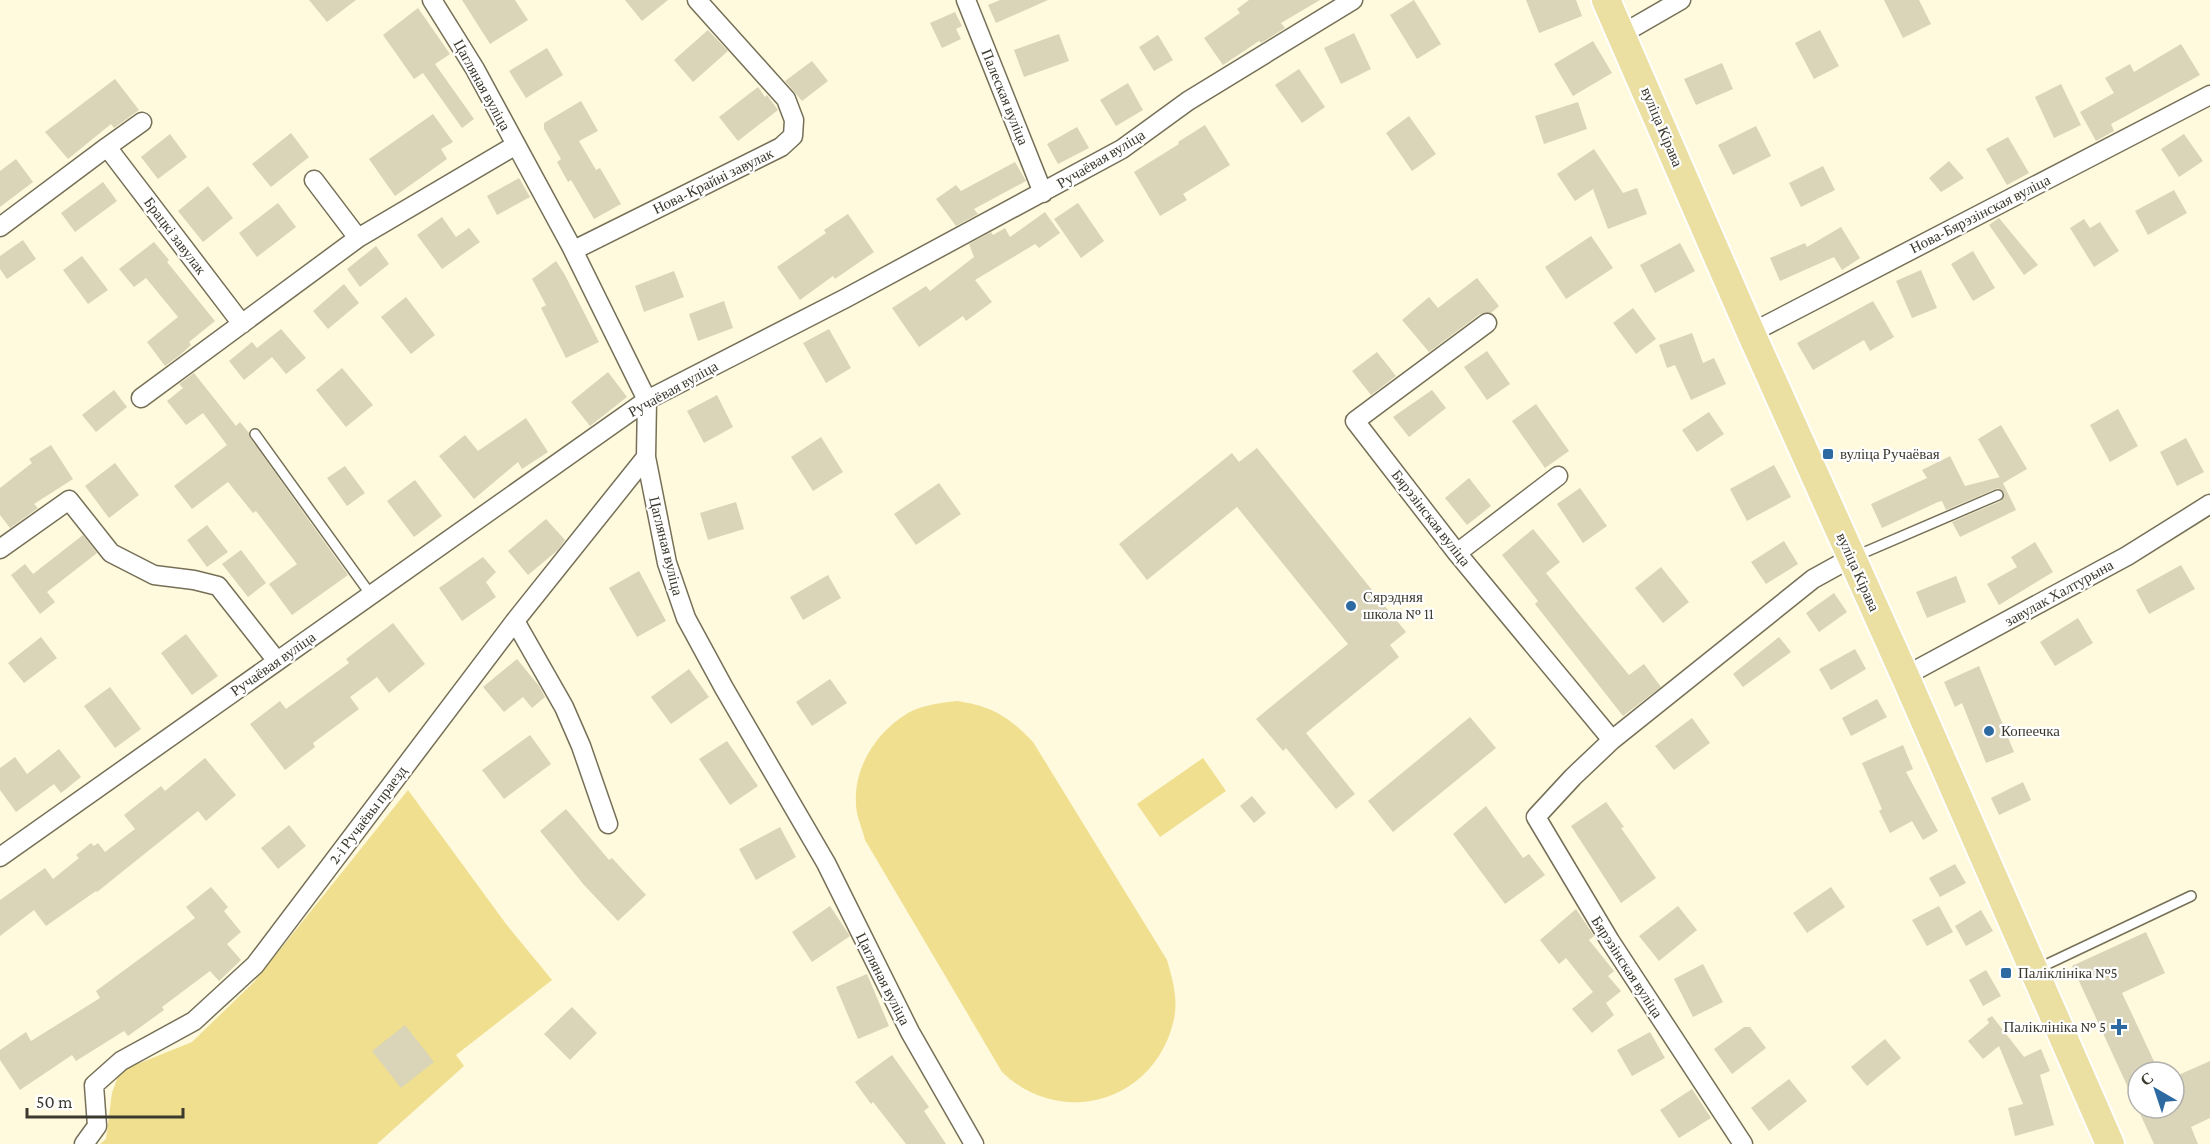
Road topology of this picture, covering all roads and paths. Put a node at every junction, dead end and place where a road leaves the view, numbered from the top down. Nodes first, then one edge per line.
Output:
1 (432, 0) edge
2 (697, 0) edge
3 (966, 0) edge
4 (1353, 0) edge
5 (1606, 0) edge
6 (1681, 0) edge
7 (1331, 5) edge
8 (1622, 34) junction
9 (2210, 95) edge
10 (142, 122) dead end
11 (516, 145) junction
12 (107, 147) junction
13 (314, 180) dead end
14 (1043, 193) junction
15 (0, 227) edge
16 (358, 238) junction
17 (574, 250) junction
18 (1487, 323) dead end
19 (242, 324) junction
20 (1750, 333) junction
21 (141, 398) dead end
22 (647, 400) junction
23 (255, 435) dead end
24 (646, 457) junction
25 (1558, 476) dead end
26 (1998, 495) dead end
27 (2210, 504) edge
28 (0, 549) edge
29 (1457, 553) junction
30 (1851, 558) junction
31 (371, 595) junction
32 (515, 621) junction
33 (277, 662) junction
34 (1905, 676) junction
35 (1612, 740) junction
36 (608, 824) dead end
37 (0, 857) edge
38 (2191, 896) dead end
39 (2035, 970) junction
40 (84, 1144) edge
41 (974, 1144) edge
42 (1743, 1144) edge
43 (2110, 1144) edge

1 - 11 street, Цагляная вуліца
2 - 17 street, Нова-Крайні завулак
3 - 14 street, Палеская вуліца
4 - 7 street, Ручаёвая вуліца
5 - 8 main road, вуліца Кірава
6 - 8 street
7 - 14 street, Ручаёвая вуліца
8 - 20 main road, вуліца Кірава
9 - 20 street, Нова-Бярэзінская вуліца
10 - 12 street
11 - 16 street
11 - 17 street, Цагляная вуліца
12 - 15 street
12 - 19 street, Брацкі завулак
13 - 16 street
14 - 22 street, Ручаёвая вуліца
16 - 19 street
17 - 22 street, Цагляная вуліца
18 - 29 street, Бярэзінская вуліца
19 - 21 street
20 - 30 main road, вуліца Кірава
22 - 24 street, Цагляная вуліца
22 - 31 street, Ручаёвая вуліца
23 - 31 lane
24 - 32 street, 2-і Ручаёвы праезд
24 - 41 street, Цагляная вуліца
25 - 29 street
26 - 30 lane
27 - 34 street, завулак Халтурына
28 - 33 street
29 - 35 street, Бярэзінская вуліца
30 - 34 main road, вуліца Кірава
30 - 35 street, Бярэзінская вуліца
31 - 33 street, Ручаёвая вуліца
32 - 36 street
32 - 40 street, 2-і Ручаёвы праезд
33 - 37 street, Ручаёвая вуліца
34 - 39 main road, вуліца Кірава
35 - 42 street, Бярэзінская вуліца
38 - 39 lane
39 - 43 main road, вуліца Кірава

